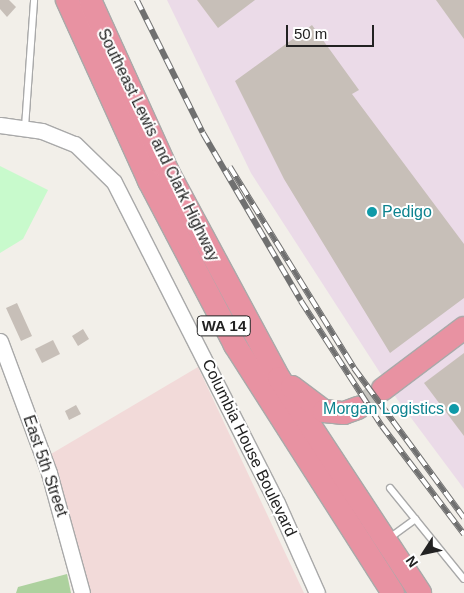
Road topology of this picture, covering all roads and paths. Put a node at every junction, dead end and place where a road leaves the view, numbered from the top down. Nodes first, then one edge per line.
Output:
1 (34, 0) edge
2 (67, 0) edge
3 (90, 0) edge
4 (0, 125) edge
5 (25, 127) junction
6 (464, 328) edge
7 (0, 341) edge
8 (279, 378) junction
9 (383, 389) tunnel mouth
10 (358, 408) tunnel mouth
11 (390, 488) dead end
12 (416, 520) junction
13 (383, 542) junction
14 (464, 579) edge
15 (82, 593) edge
16 (317, 593) edge
17 (393, 593) edge
18 (420, 593) edge

1 - 5 lane
2 - 17 highway, Southeast Lewis and Clark Highway / WA 14
3 - 8 highway, Southeast Lewis and Clark Highway / WA 14
4 - 5 street, Columbia House Boulevard
5 - 16 street, Columbia House Boulevard
6 - 9 highway
7 - 15 street, East 5th Street
8 - 10 highway
8 - 13 highway, Southeast Lewis and Clark Highway / WA 14
11 - 12 lane
12 - 13 lane
12 - 14 lane
13 - 18 highway, Southeast Lewis and Clark Highway / WA 14

